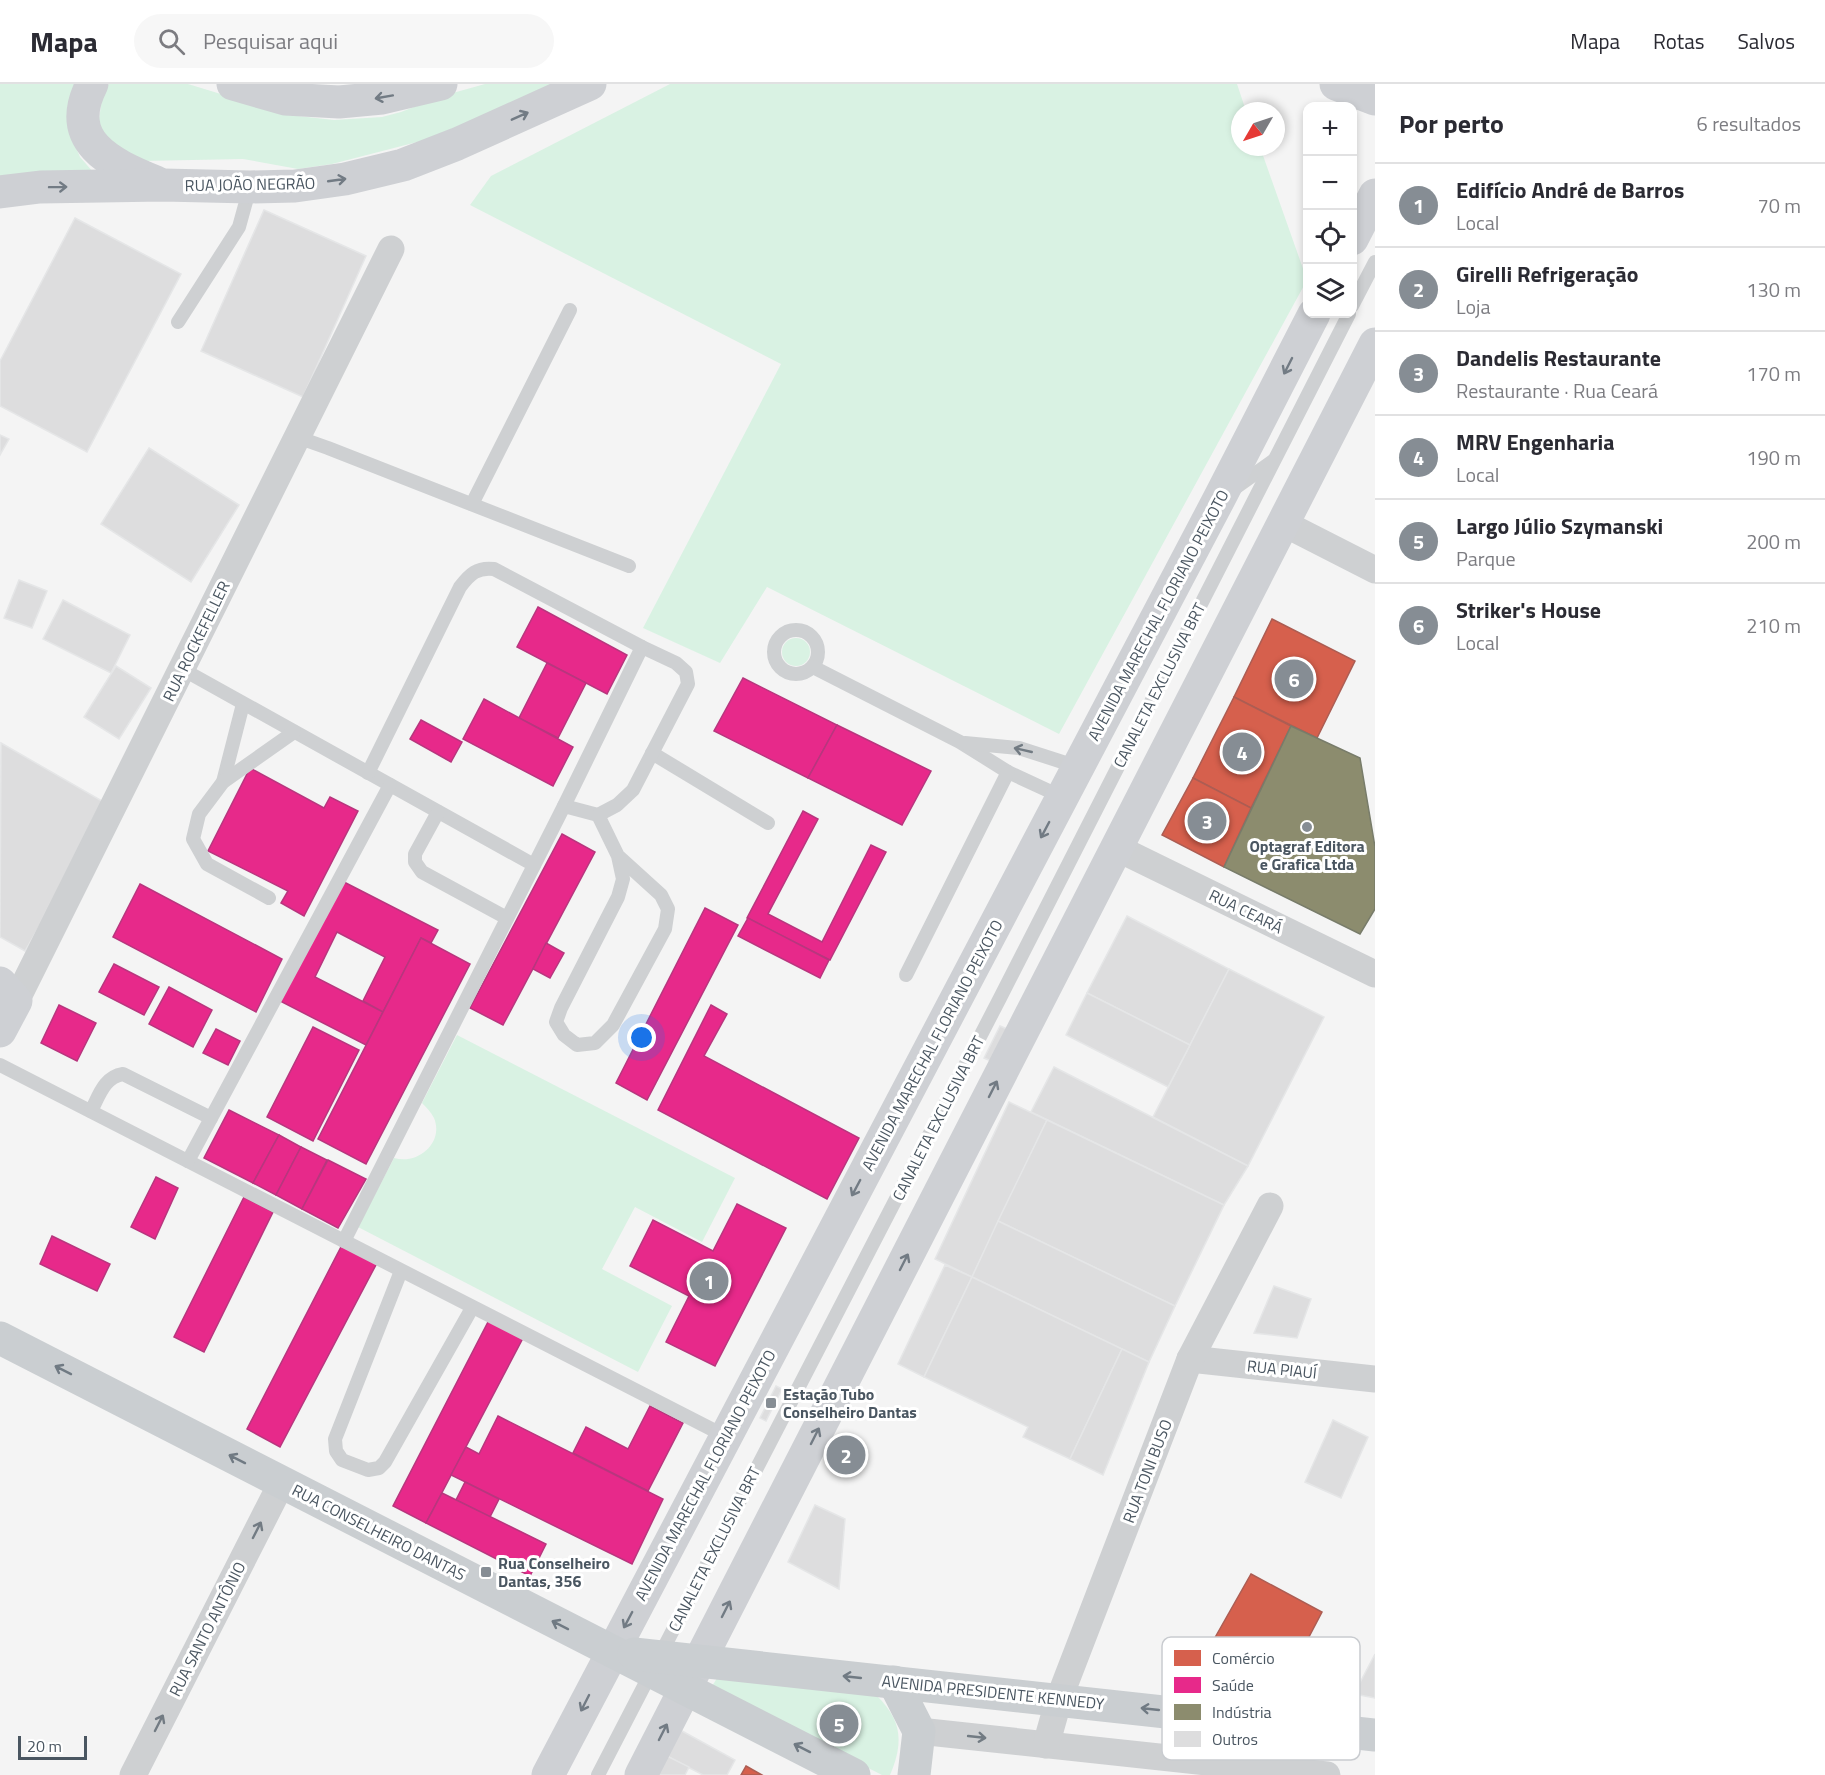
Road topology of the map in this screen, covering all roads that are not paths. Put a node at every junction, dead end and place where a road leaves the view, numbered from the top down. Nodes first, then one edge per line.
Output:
1 (92, 84) edge
2 (233, 84) edge
3 (441, 84) edge
4 (590, 84) edge
5 (1336, 84) edge
6 (1375, 99) edge
7 (163, 185) junction
8 (250, 187) junction
9 (0, 192) edge
10 (1375, 195) edge
11 (1357, 231) edge
12 (391, 249) dead end
13 (1375, 262) edge
14 (1357, 298) edge
15 (570, 310) dead end
16 (1312, 318) edge
17 (1347, 318) edge
18 (178, 322) dead end
19 (1375, 344) edge
20 (297, 437) junction
21 (1274, 459) junction
22 (1220, 499) junction
23 (472, 504) junction
24 (1283, 523) junction
25 (629, 566) dead end
26 (1375, 570) edge
27 (642, 647) junction
28 (813, 667) dead end
29 (182, 669) junction
30 (243, 704) junction
31 (294, 732) junction
32 (960, 742) junction
33 (652, 753) junction
34 (1078, 767) junction
35 (1008, 772) junction
36 (368, 773) junction
37 (223, 782) junction
38 (390, 785) junction
39 (1062, 797) junction
40 (564, 806) junction
41 (438, 812) junction
42 (598, 815) junction
43 (768, 823) dead end
44 (1117, 848) junction
45 (618, 856) junction
46 (534, 865) junction
47 (269, 898) dead end
48 (507, 918) junction
49 (1375, 974) edge
50 (906, 975) dead end
51 (8, 992) edge
52 (0, 1031) edge
53 (0, 1065) edge
54 (91, 1111) junction
55 (212, 1118) junction
56 (188, 1161) junction
57 (1270, 1206) dead end
58 (344, 1241) junction
59 (401, 1271) junction
60 (472, 1308) junction
61 (0, 1338) edge
62 (1190, 1359) junction
63 (1375, 1379) edge
64 (726, 1437) junction
65 (282, 1482) junction
66 (612, 1651) junction
67 (655, 1664) junction
68 (692, 1675) junction
69 (894, 1682) junction
70 (1059, 1699) junction
71 (1162, 1711) edge
72 (919, 1731) junction
73 (1360, 1733) edge
74 (1375, 1735) edge
75 (1046, 1745) junction
76 (1162, 1757) edge
77 (1186, 1760) edge
78 (133, 1775) edge
79 (548, 1775) edge
80 (598, 1775) edge
81 (641, 1775) edge
82 (854, 1775) edge
83 (914, 1775) edge
84 (1327, 1775) edge

1 - 7 street
3 -> 2 street
8 -> 4 street, RUA JOÃO NEGRÃO
5 - 6 street
7 - 8 street, RUA JOÃO NEGRÃO
9 -> 7 street, RUA JOÃO NEGRÃO
8 - 18 lane
10 - 11 street
12 - 20 street, RUA ROCKEFELLER
13 - 14 lane
15 - 23 lane
16 -> 22 street, AVENIDA MARECHAL FLORIANO PEIXOTO
17 - 21 lane, CANALETA EXCLUSIVA BRT
19 - 24 street
20 - 23 lane
20 - 29 street, RUA ROCKEFELLER
21 - 22 lane, CANALETA EXCLUSIVA BRT
21 - 67 lane, CANALETA EXCLUSIVA BRT
22 - 34 street, AVENIDA MARECHAL FLORIANO PEIXOTO
23 - 25 lane
24 - 26 street
24 - 44 street
27 - 33 lane
27 - 36 lane
27 - 40 lane
28 - 32 lane
29 - 30 lane
29 - 51 street, RUA ROCKEFELLER
30 - 31 lane
30 - 37 lane
31 - 36 lane
31 - 37 lane
34 -> 32 lane
32 - 35 lane
33 - 42 lane
33 - 43 lane
34 - 39 street, AVENIDA MARECHAL FLORIANO PEIXOTO
35 - 39 lane
35 - 50 lane
36 - 38 lane
37 - 47 lane
38 - 41 lane
38 - 55 lane
39 -> 64 street, AVENIDA MARECHAL FLORIANO PEIXOTO
40 - 42 lane
40 - 46 lane
41 - 46 lane
41 - 48 lane
42 - 45 lane
44 - 49 street, RUA CEARÁ
68 -> 44 street
45 - 45 lane
46 - 48 lane
48 - 58 lane
51 - 52 street, RUA ROCKEFELLER
53 - 54 lane
54 - 55 lane
54 - 56 lane
55 - 56 lane
56 - 58 lane
57 - 62 street, RUA TONI BUSO
58 - 59 lane
59 - 60 lane
59 - 60 lane
60 - 64 lane
65 -> 61 main road, RUA CONSELHEIRO DANTAS
62 - 63 street, RUA PIAUÍ
62 - 70 street, RUA TONI BUSO
64 -> 66 street, AVENIDA MARECHAL FLORIANO PEIXOTO
66 -> 65 main road, RUA CONSELHEIRO DANTAS
78 -> 65 street, RUA SANTO ANTÔNIO
66 - 67 main road, RUA CONSELHEIRO DANTAS
66 -> 79 street, AVENIDA MARECHAL FLORIANO PEIXOTO
67 - 68 main road, RUA CONSELHEIRO DANTAS
67 - 80 lane, CANALETA EXCLUSIVA BRT
69 -> 68 main road, AVENIDA PRESIDENTE KENNEDY
81 -> 68 street
82 -> 68 main road, RUA CONSELHEIRO DANTAS
69 - 70 main road, AVENIDA PRESIDENTE KENNEDY
69 - 72 main road
71 -> 70 main road, AVENIDA PRESIDENTE KENNEDY
70 - 75 street, RUA TONI BUSO
72 -> 75 street
72 - 83 main road
74 -> 73 main road, AVENIDA PRESIDENTE KENNEDY
75 - 76 street
77 - 84 street

